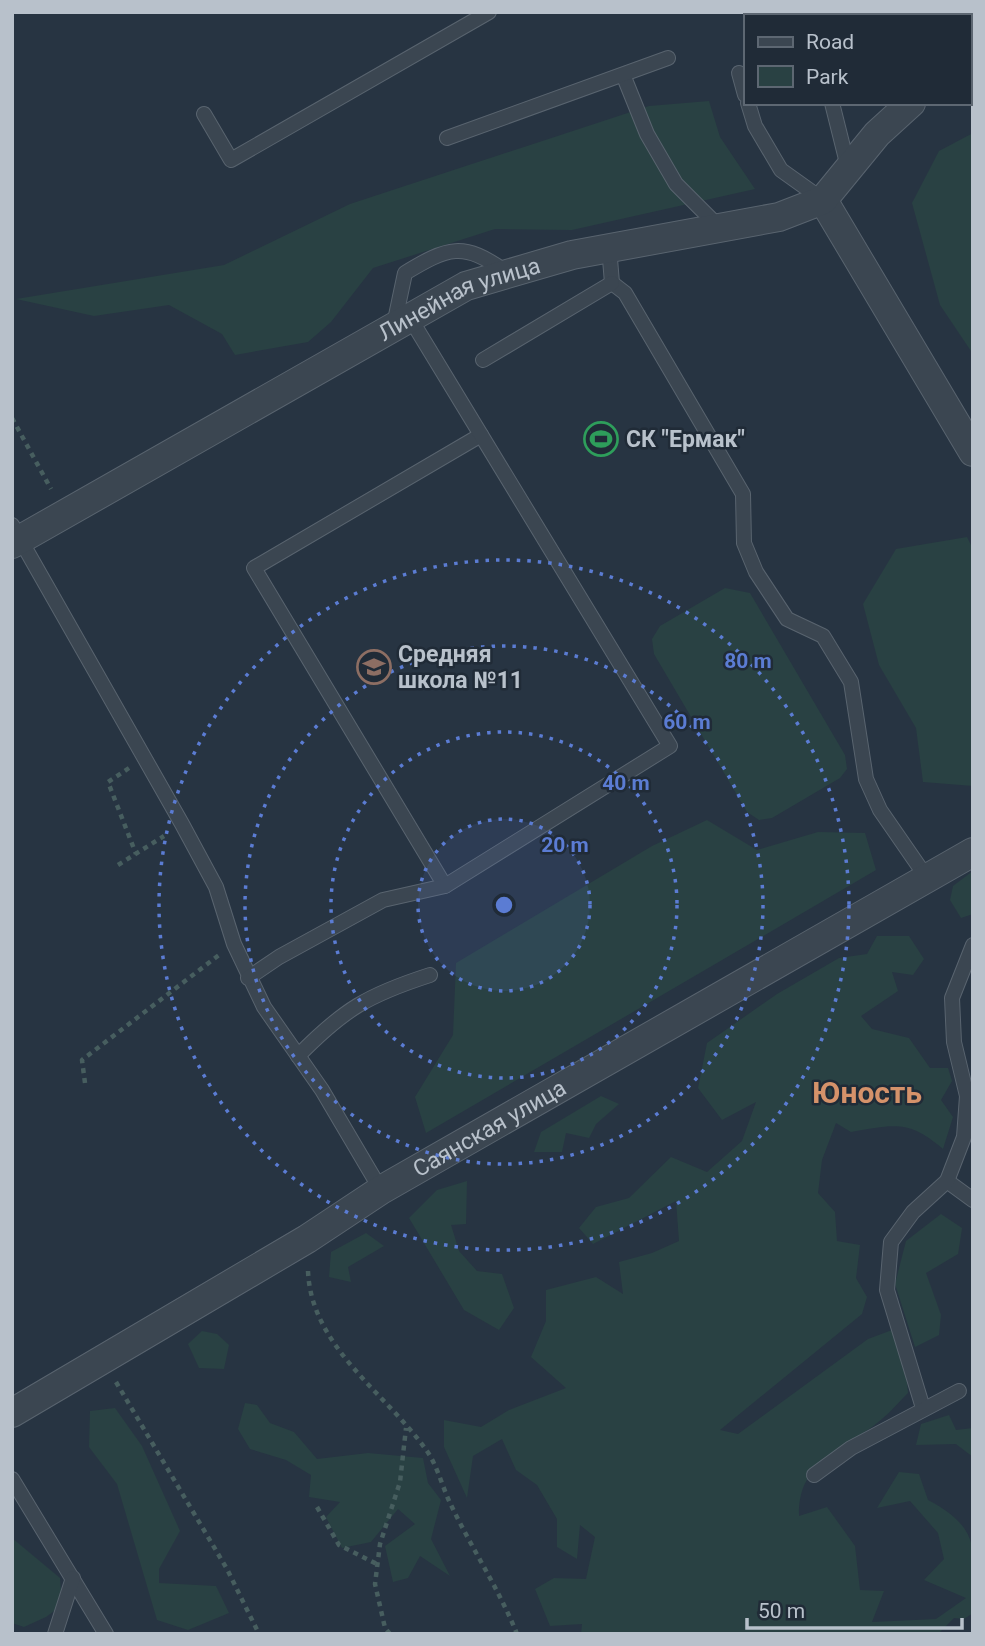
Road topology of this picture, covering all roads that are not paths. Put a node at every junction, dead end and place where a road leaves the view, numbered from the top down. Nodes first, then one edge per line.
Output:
1 (489, 12) edge
2 (668, 58) dead end
3 (739, 73) dead end
4 (624, 76) junction
5 (744, 91) edge
6 (749, 105) edge
7 (832, 105) edge
8 (909, 105) edge
9 (204, 114) dead end
10 (447, 138) dead end
11 (848, 167) junction
12 (822, 200) junction
13 (719, 227) junction
14 (608, 247) junction
15 (506, 272) junction
16 (612, 283) junction
17 (402, 323) junction
18 (483, 359) dead end
19 (481, 435) junction
20 (973, 452) edge
21 (15, 536) edge
22 (973, 852) edge
23 (927, 878) junction
24 (445, 886) junction
25 (973, 945) edge
26 (430, 975) dead end
27 (248, 978) junction
28 (298, 1056) junction
29 (947, 1181) junction
30 (382, 1190) junction
31 (973, 1200) edge
32 (959, 1391) dead end
33 (923, 1408) junction
34 (12, 1413) edge
35 (814, 1475) dead end
36 (12, 1479) edge
37 (73, 1578) junction
38 (55, 1634) edge
39 (106, 1634) edge

1 - 9 lane
2 - 4 lane
3 - 5 lane
4 - 10 lane
4 - 13 lane
6 - 12 lane
7 - 11 lane
8 - 11 street
11 - 12 street
12 - 13 street, Линейная улица
12 - 20 street
13 - 14 street, Линейная улица
14 - 15 street, Линейная улица
14 - 16 lane
15 - 17 street, Линейная улица
15 - 17 lane
16 - 18 lane
16 - 23 lane
17 - 19 lane
17 - 21 street, Линейная улица
19 - 24 lane
19 - 24 lane
21 - 27 lane
22 - 23 street, Саянская улица
23 - 30 street, Саянская улица
24 - 27 lane
25 - 29 lane
26 - 28 lane
27 - 28 lane
28 - 30 lane
29 - 31 lane
29 - 33 lane
30 - 34 street, Саянская улица
32 - 33 lane
33 - 35 lane
36 - 37 lane
37 - 38 lane
37 - 39 lane

